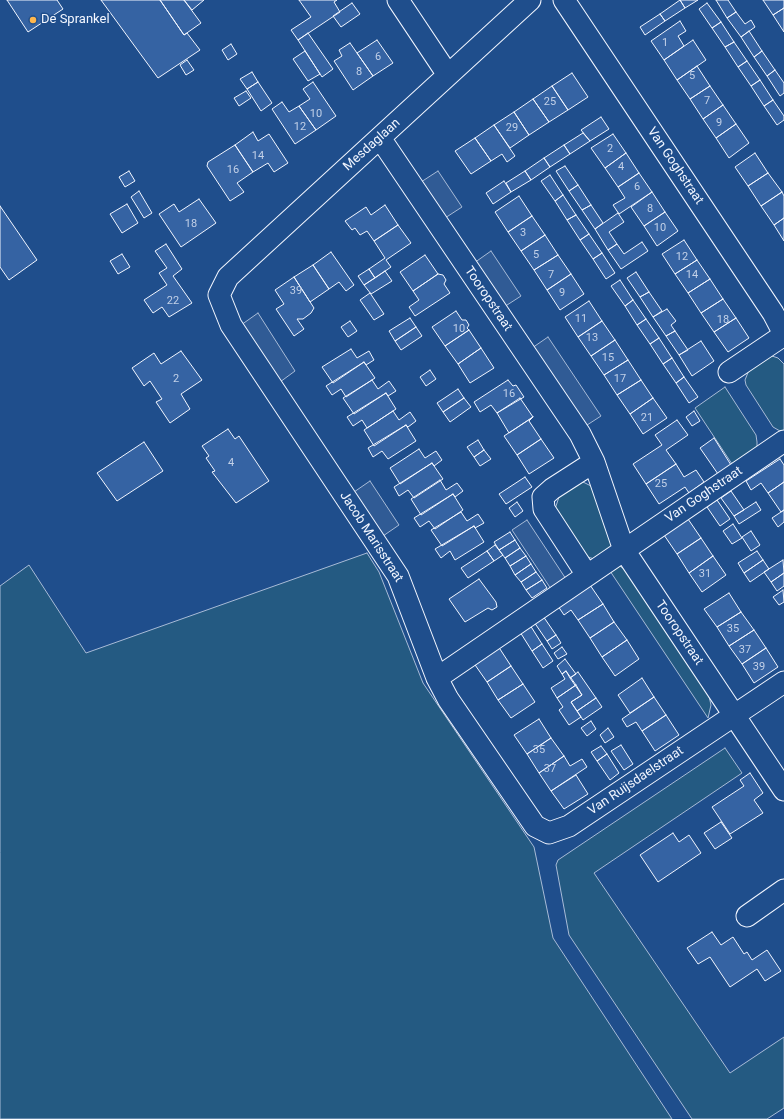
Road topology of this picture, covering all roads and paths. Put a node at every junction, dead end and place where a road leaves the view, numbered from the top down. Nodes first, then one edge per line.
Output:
1 (398, 0) edge
2 (530, 0) edge
3 (564, 0) edge
4 (448, 75) junction
5 (380, 138) junction
6 (219, 295) joint
7 (784, 335) edge
8 (730, 372) dead end
9 (784, 441) edge
10 (594, 462) junction
11 (624, 550) junction
12 (587, 575) junction
13 (437, 678) junction
14 (784, 682) edge
15 (735, 715) junction
16 (784, 790) edge
17 (535, 826) joint
18 (784, 890) edge
19 (747, 916) dead end

1 - 4 street
2 - 4 street, Mesdaglaan
3 - 7 street, Van Goghstraat
4 - 5 street, Mesdaglaan
5 - 6 street, Mesdaglaan
5 - 10 street, Tooropstraat
6 - 13 street, Jacob Marisstraat
7 - 8 street, Van Goghstraat
9 - 11 street, Van Goghstraat
10 - 11 street, Tooropstraat
10 - 12 street
11 - 12 street
11 - 15 street, Tooropstraat
12 - 13 street
13 - 17 street, Jacob Marisstraat
14 - 15 street, Van Ruijsdaelstraat
15 - 16 street
15 - 17 street, Van Ruijsdaelstraat
18 - 19 street

